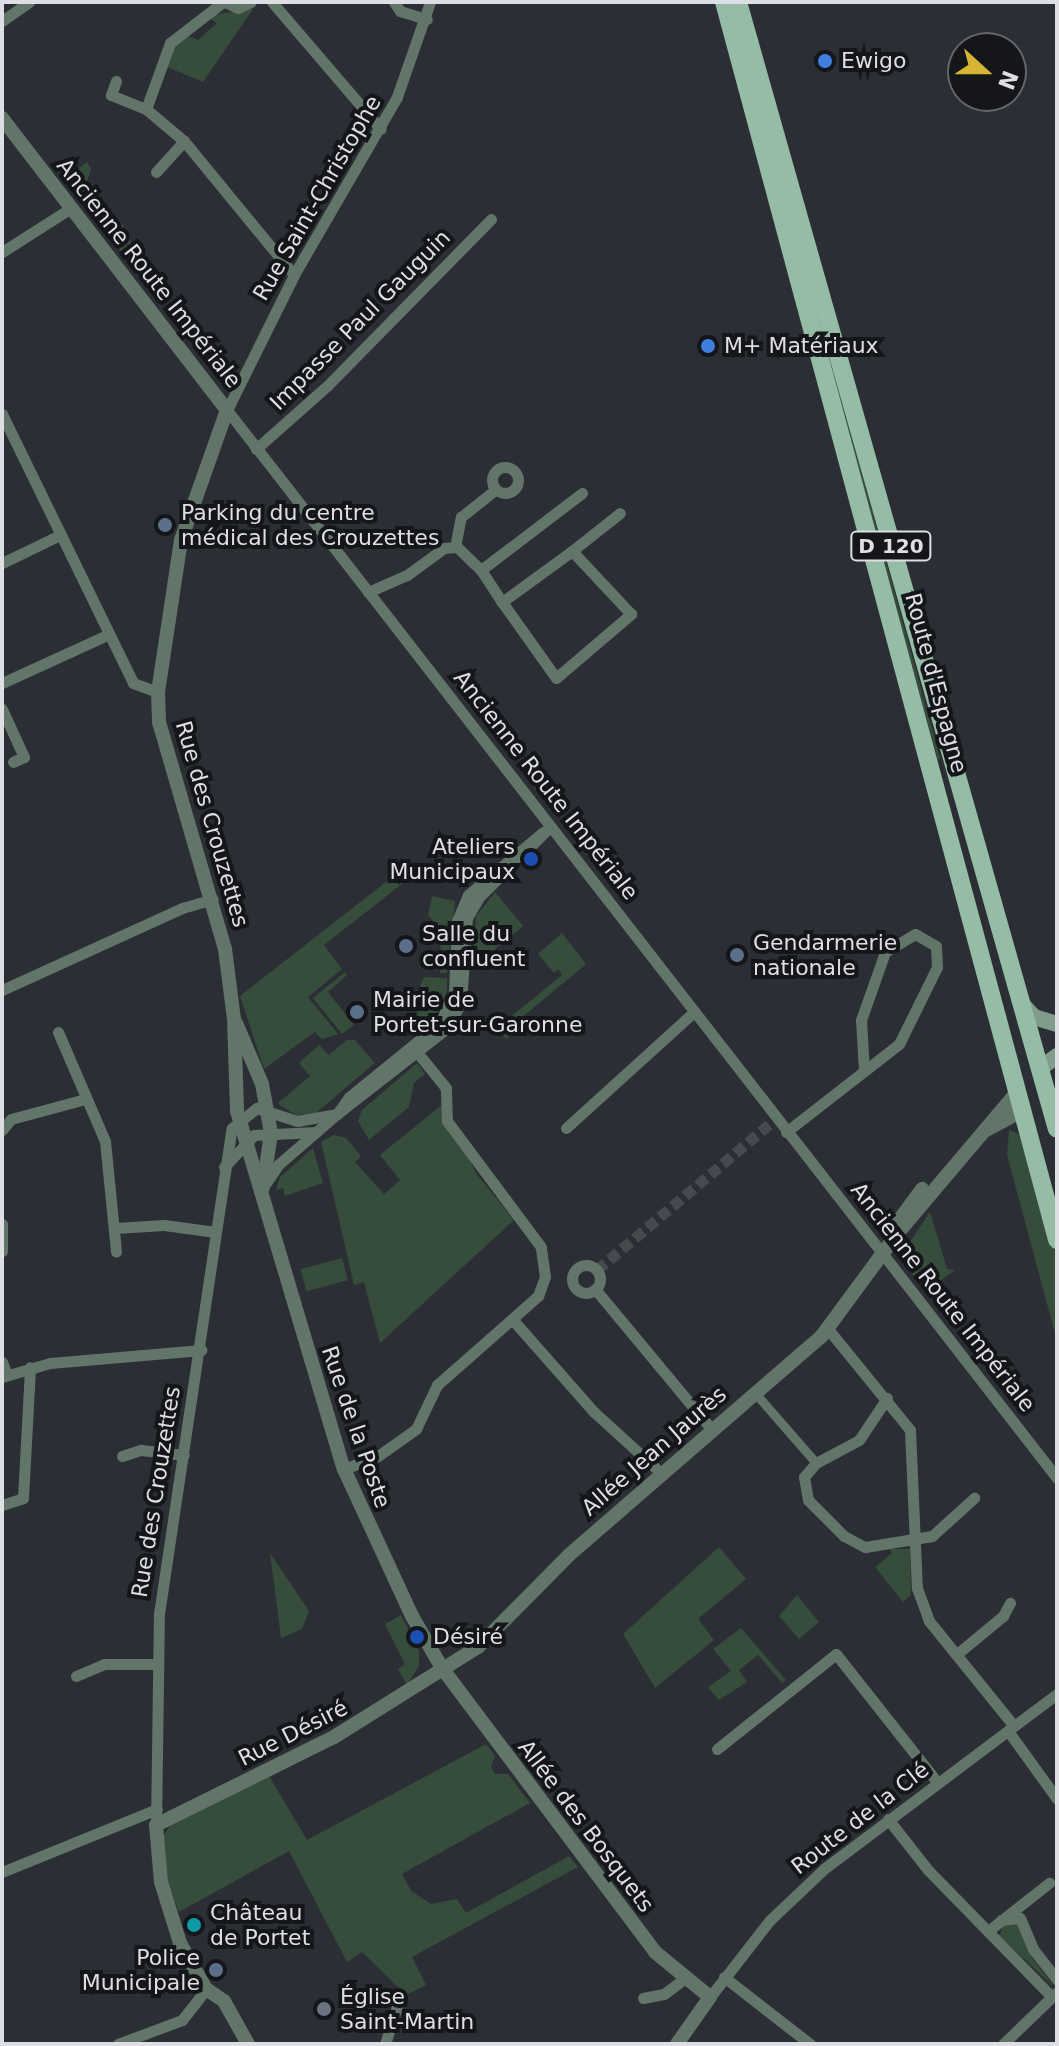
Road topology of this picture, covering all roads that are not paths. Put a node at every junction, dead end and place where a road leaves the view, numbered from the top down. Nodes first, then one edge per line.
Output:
1 (29, 2) edge
2 (224, 2) edge
3 (251, 2) edge
4 (272, 2) edge
5 (394, 2) edge
6 (430, 2) edge
7 (724, 2) edge
8 (738, 2) edge
9 (427, 19) junction
10 (2, 21) edge
11 (116, 81) dead end
12 (146, 109) junction
13 (2, 118) edge
14 (381, 129) junction
15 (184, 141) junction
16 (156, 172) dead end
17 (71, 208) junction
18 (491, 219) dead end
19 (2, 252) edge
20 (294, 275) junction
21 (227, 410) junction
22 (2, 414) edge
23 (256, 449) junction
24 (495, 490) dead end
25 (582, 493) dead end
26 (620, 513) dead end
27 (60, 535) junction
28 (455, 547) junction
29 (572, 551) junction
30 (2, 563) edge
31 (481, 570) junction
32 (368, 592) junction
33 (502, 602) junction
34 (107, 635) junction
35 (2, 683) edge
36 (158, 692) junction
37 (2, 709) edge
38 (13, 762) dead end
39 (550, 827) junction
40 (213, 899) junction
41 (2, 990) edge
42 (1020, 999) junction
43 (694, 1012) junction
44 (234, 1019) junction
45 (1057, 1024) edge
46 (58, 1032) dead end
47 (414, 1049) junction
48 (1050, 1062) edge
49 (864, 1071) junction
50 (1052, 1085) edge
51 (85, 1099) junction
52 (1019, 1102) junction
53 (266, 1110) junction
54 (337, 1114) junction
55 (240, 1119) junction
56 (566, 1128) dead end
57 (1057, 1129) edge
58 (2, 1130) edge
59 (319, 1131) junction
60 (786, 1132) junction
61 (271, 1133) junction
62 (247, 1140) junction
63 (224, 1167) junction
64 (263, 1187) junction
65 (2, 1224) edge
66 (115, 1228) junction
67 (216, 1232) junction
68 (1057, 1240) edge
69 (2, 1251) edge
70 (116, 1251) dead end
71 (884, 1257) junction
72 (595, 1289) dead end
73 (512, 1319) junction
74 (828, 1329) junction
75 (201, 1350) junction
76 (2, 1362) edge
77 (30, 1367) junction
78 (4, 1376) edge
79 (755, 1393) junction
80 (887, 1398) junction
81 (712, 1430) junction
82 (184, 1455) junction
83 (122, 1456) dead end
84 (816, 1463) junction
85 (344, 1469) junction
86 (661, 1473) junction
87 (1057, 1478) edge
88 (974, 1498) dead end
89 (2, 1505) edge
90 (917, 1541) junction
91 (1010, 1603) dead end
92 (957, 1654) junction
93 (156, 1664) junction
94 (442, 1668) junction
95 (76, 1676) dead end
96 (1057, 1694) edge
97 (1011, 1728) junction
98 (717, 1749) dead end
99 (937, 1782) junction
100 (1057, 1799) edge
101 (157, 1809) junction
102 (888, 1819) junction
103 (156, 1825) junction
104 (2, 1872) edge
105 (1049, 1883) dead end
106 (1001, 1920) junction
107 (988, 1931) junction
108 (724, 1977) junction
109 (685, 1978) junction
110 (1057, 1980) edge
111 (206, 1989) junction
112 (1055, 1994) edge
113 (400, 1997) dead end
114 (710, 1997) junction
115 (643, 1998) dead end
116 (118, 2044) edge
117 (248, 2044) edge
118 (385, 2044) edge
119 (678, 2044) edge
120 (810, 2044) edge
121 (1003, 2044) edge

1 - 10 street
2 - 3 street
2 - 12 street
4 - 14 street
5 - 9 street
6 - 9 street, Rue Saint-Christophe
7 - 52 main road, Route d'Espagne / D 120
8 - 42 main road, Route d'Espagne / D 120
9 - 14 street, Rue Saint-Christophe
11 - 12 street
12 - 15 street
13 - 17 street, Ancienne Route Impériale
14 - 20 street, Rue Saint-Christophe
15 - 16 street
15 - 20 street
17 - 19 street
17 - 21 street, Ancienne Route Impériale
18 - 23 street, Impasse Paul Gauguin
20 - 21 street, Rue Saint-Christophe
21 - 23 street, Ancienne Route Impériale
21 - 36 street, Rue des Crouzettes
22 - 27 street
23 - 32 street, Ancienne Route Impériale
24 - 28 street
25 - 31 street
26 - 29 street
27 - 30 street
27 - 34 street
28 - 31 street
28 - 32 street
29 - 33 street
29 - 33 street
31 - 33 street
32 - 39 street, Ancienne Route Impériale
34 - 35 street
34 - 36 street
36 - 40 street, Rue des Crouzettes
37 - 38 street
39 - 43 street, Ancienne Route Impériale
39 - 47 street
40 - 41 street
40 - 44 street, Rue des Crouzettes
42 - 45 main road
42 - 48 main road, Route d'Espagne / D 120
43 - 56 street
43 - 60 street, Ancienne Route Impériale
44 - 53 street, Rue des Crouzettes
44 - 55 street, Rue des Crouzettes
46 - 51 street
47 - 54 street
47 - 73 street
48 - 50 main road, Route d'Espagne / D 120
48 - 52 main road
49 - 49 street
49 - 60 street
50 - 52 main road
50 - 57 main road, Route d'Espagne / D 120
51 - 58 street
51 - 66 street
52 - 68 main road, Route d'Espagne / D 120
52 - 71 street, Allée Jean Jaurès
53 - 54 street
53 - 55 street
53 - 61 street, Rue de la Poste
54 - 59 street
55 - 62 street, Rue de la Poste
55 - 63 street, Rue des Crouzettes
59 - 61 street
59 - 64 street
60 - 71 street, Ancienne Route Impériale
61 - 62 street
61 - 64 street, Rue de la Poste
62 - 63 street
62 - 64 street, Rue de la Poste
63 - 67 street, Rue des Crouzettes
64 - 85 street, Rue de la Poste
65 - 69 street
66 - 67 street
66 - 70 street
67 - 75 street, Rue des Crouzettes
71 - 74 street, Allée Jean Jaurès
71 - 87 street, Ancienne Route Impériale
72 - 81 street
73 - 85 street
73 - 86 street
74 - 79 street, Allée Jean Jaurès
74 - 80 street
75 - 77 street
75 - 82 street, Rue des Crouzettes
76 - 78 street
77 - 78 street
77 - 89 street
79 - 81 street, Allée Jean Jaurès
79 - 84 street
80 - 84 street
80 - 90 street
81 - 86 street, Allée Jean Jaurès
82 - 83 street
82 - 93 street, Rue des Crouzettes
84 - 90 street
85 - 94 street, Rue de la Poste
86 - 94 street, Allée Jean Jaurès
88 - 90 street
90 - 92 street
91 - 92 street
92 - 97 street
93 - 95 street
93 - 101 street, Rue des Crouzettes
94 - 103 street, Rue Désiré
94 - 109 street, Allée des Bosquets
96 - 97 street, Route de la Clé
97 - 99 street, Route de la Clé
97 - 100 street
98 - 99 street
99 - 102 street, Route de la Clé
101 - 103 street, Rue des Crouzettes
101 - 104 street
102 - 107 street
102 - 108 street, Route de la Clé
103 - 111 street
105 - 106 street
106 - 107 street
106 - 110 street
107 - 112 street
108 - 114 street, Route de la Clé
108 - 120 street
109 - 114 street, Allée des Bosquets
109 - 115 street
111 - 116 street
111 - 117 street
112 - 121 street
113 - 118 street
114 - 119 street

